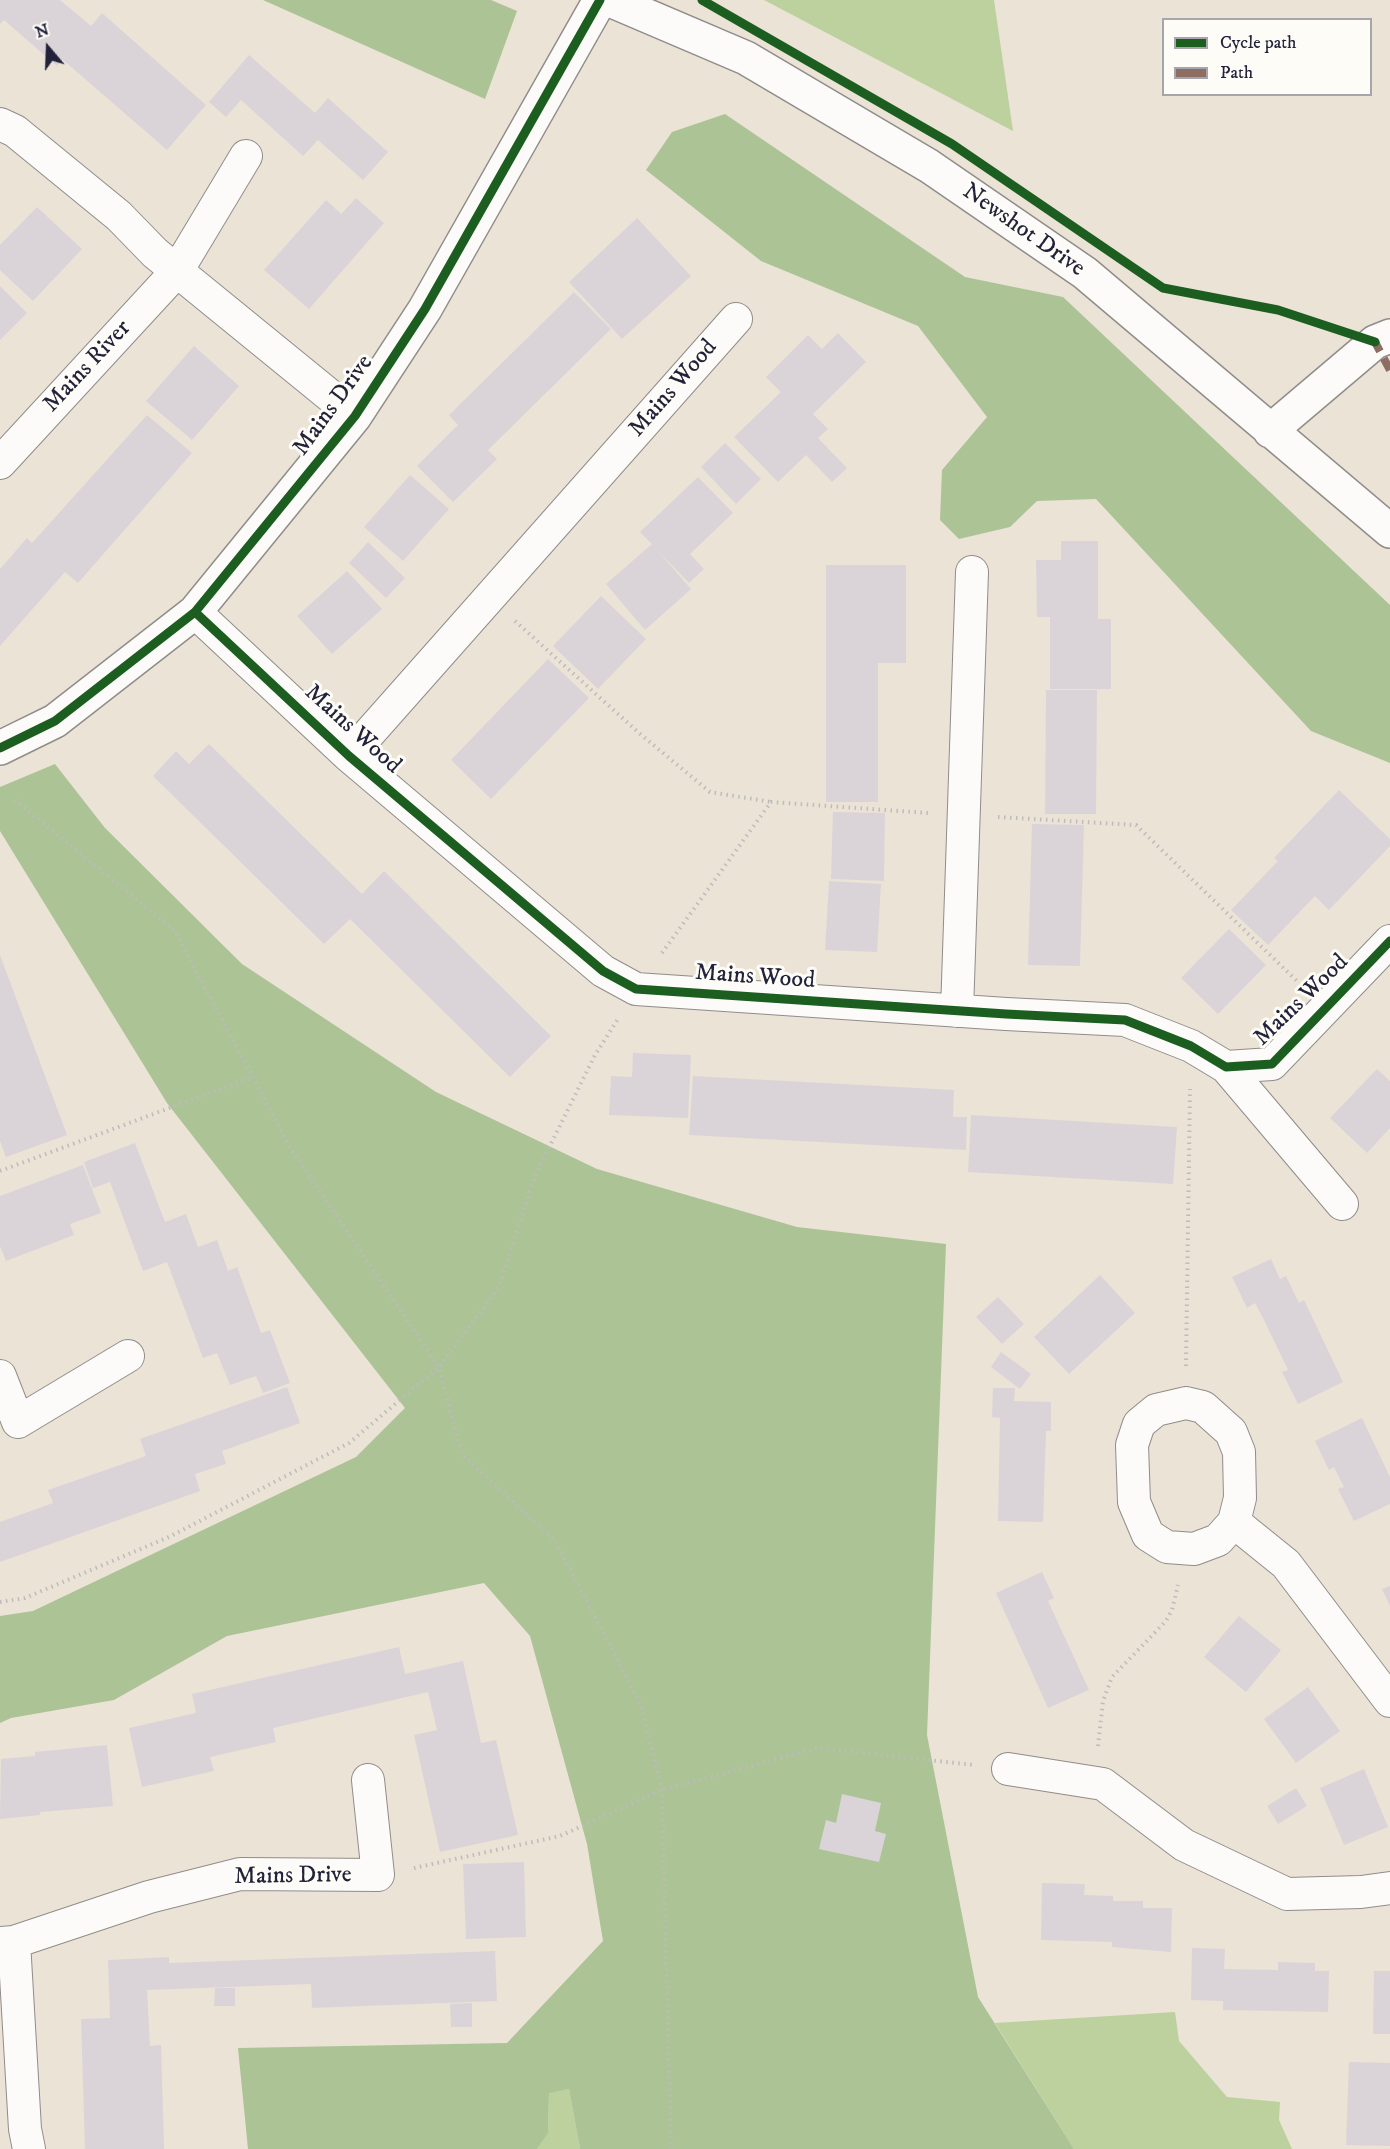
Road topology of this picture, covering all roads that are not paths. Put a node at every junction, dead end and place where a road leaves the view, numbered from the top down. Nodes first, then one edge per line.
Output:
1 (600, 0) edge
2 (610, 0) edge
3 (0, 124) edge
4 (246, 156) dead end
5 (177, 271) junction
6 (735, 320) dead end
7 (1390, 336) edge
8 (355, 416) junction
9 (1270, 431) junction
10 (0, 463) edge
11 (1390, 531) edge
12 (972, 572) dead end
13 (195, 612) junction
14 (0, 748) edge
15 (350, 756) junction
16 (1390, 941) edge
17 (957, 1011) junction
18 (1226, 1067) junction
19 (1342, 1204) dead end
20 (128, 1356) dead end
21 (0, 1376) edge
22 (1234, 1522) junction
23 (1390, 1701) edge
24 (1008, 1769) road end
25 (368, 1780) dead end
26 (1390, 1888) edge
27 (7, 1942) edge
28 (29, 2149) edge

1 - 8 street, Mains Drive
2 - 9 street, Newshot Drive
3 - 5 street
4 - 5 street, Mains River
5 - 8 street
5 - 10 street, Mains River
6 - 15 street, Mains Wood
7 - 9 street
8 - 13 street, Mains Drive
9 - 11 street, Newshot Drive
12 - 17 street
13 - 14 street, Mains Drive
13 - 15 street, Mains Wood
15 - 17 street, Mains Wood
16 - 18 street, Mains Wood
17 - 18 street, Mains Wood
18 - 19 street
20 - 21 street
22 - 22 street
22 - 23 street
24 - 26 street
25 - 27 street, Mains Drive
27 - 28 street, Mains Drive

